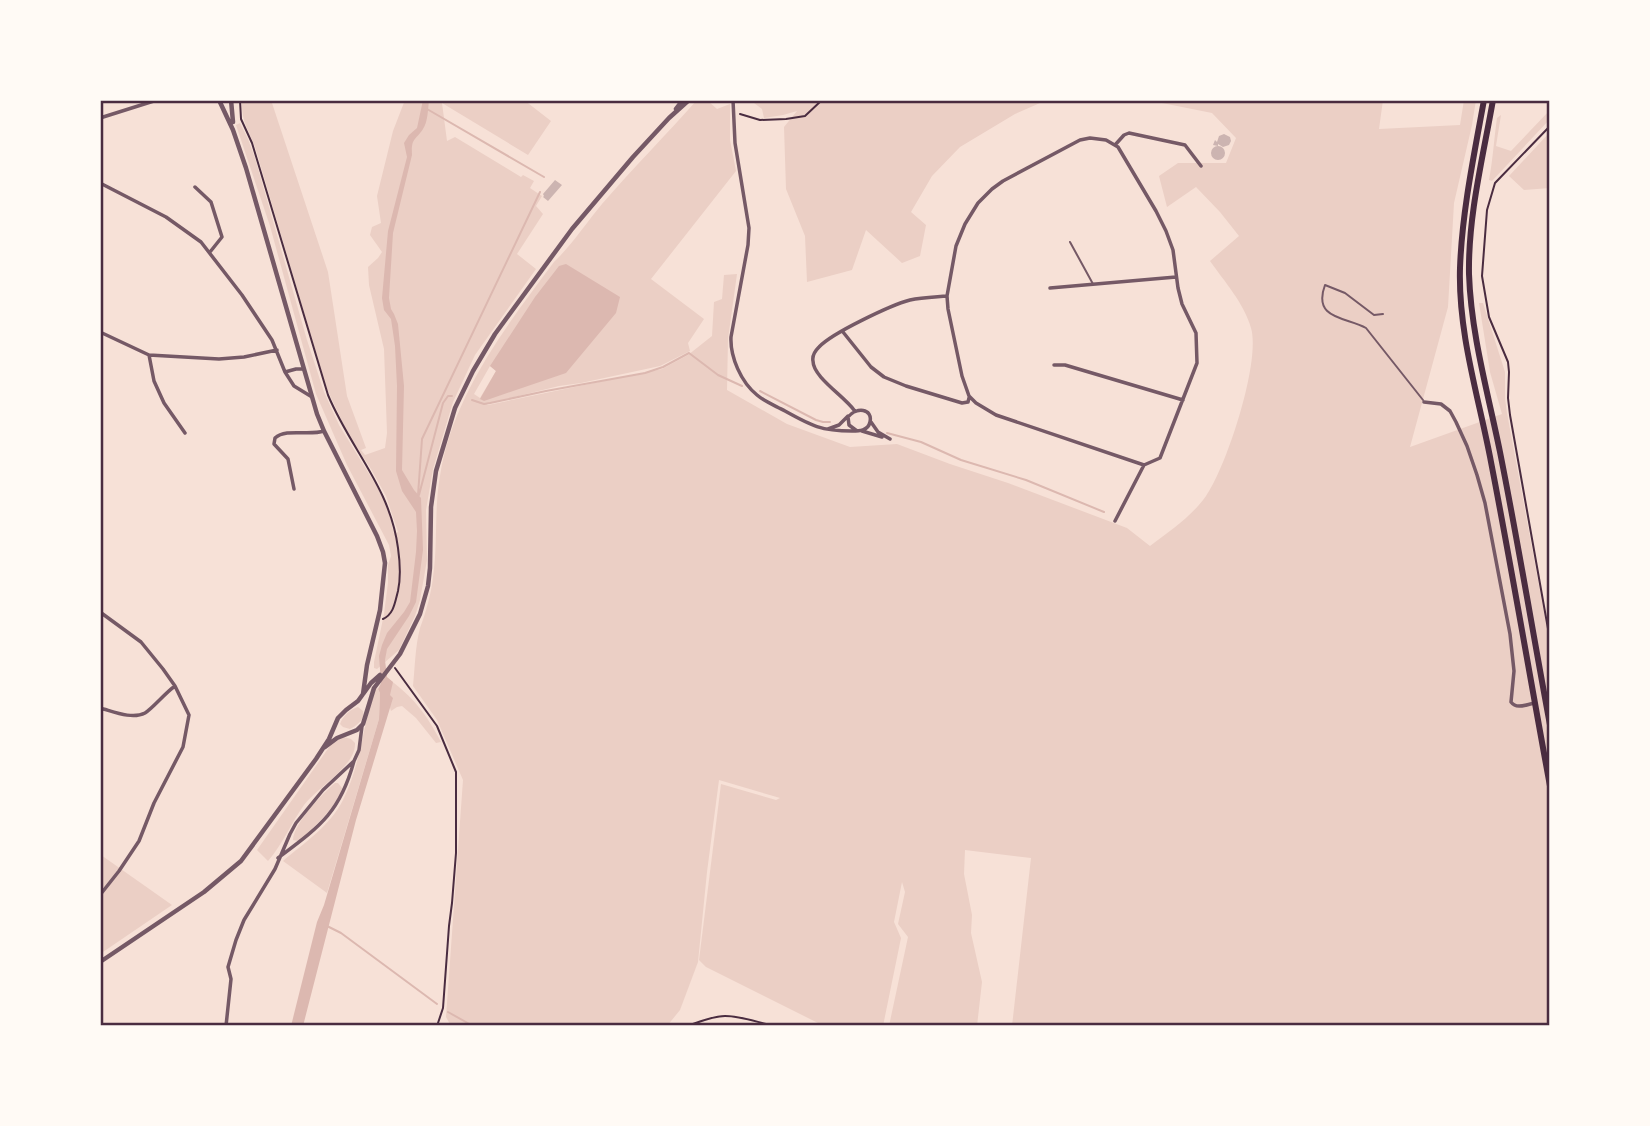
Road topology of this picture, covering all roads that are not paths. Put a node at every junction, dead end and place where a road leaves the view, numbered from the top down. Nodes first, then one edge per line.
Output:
1 (157, 100) edge
2 (219, 100) edge
3 (231, 100) edge
4 (683, 100) edge
5 (689, 100) edge
6 (733, 100) edge
7 (1484, 100) edge
8 (1493, 100) edge
9 (100, 118) edge
10 (669, 118) junction
11 (233, 130) junction
12 (1115, 145) junction
13 (1200, 166) dead end
14 (100, 183) edge
15 (195, 187) dead end
16 (1070, 242) dead end
17 (210, 253) junction
18 (1176, 278) junction
19 (1094, 285) junction
20 (1050, 288) dead end
21 (947, 296) junction
22 (1383, 314) dead end
23 (842, 331) junction
24 (100, 332) edge
25 (277, 350) junction
26 (149, 355) junction
27 (1054, 365) dead end
28 (304, 369) junction
29 (285, 372) junction
30 (969, 396) junction
31 (312, 397) junction
32 (1183, 400) junction
33 (1424, 402) joint
34 (854, 411) junction
35 (849, 415) junction
36 (869, 416) junction
37 (825, 430) junction
38 (324, 431) junction
39 (859, 431) junction
40 (185, 433) dead end
41 (1144, 465) junction
42 (294, 489) dead end
43 (1115, 521) dead end
44 (100, 612) edge
45 (367, 665) junction
46 (379, 678) junction
47 (371, 683) junction
48 (175, 686) junction
49 (363, 694) junction
50 (370, 699) junction
51 (1535, 703) junction
52 (351, 706) junction
53 (100, 708) edge
54 (366, 712) junction
55 (337, 721) junction
56 (363, 724) junction
57 (1550, 724) edge
58 (351, 732) junction
59 (360, 742) junction
60 (325, 747) junction
61 (354, 761) junction
62 (1550, 786) edge
63 (278, 858) junction
64 (100, 895) edge
65 (100, 962) edge
66 (226, 1026) edge

1 - 9 street
2 - 11 street
3 - 11 street
4 - 10 street
5 - 10 street
6 - 37 street
7 - 51 main road
8 - 57 main road
10 - 46 street
11 - 28 street
12 - 13 street
12 - 18 street
12 - 21 street
14 - 17 street
15 - 17 street
16 - 19 lane
17 - 25 street
18 - 19 street
18 - 32 street
19 - 20 street
21 - 23 street
21 - 30 street
22 - 33 lane
23 - 30 street
23 - 34 street
24 - 26 street
25 - 26 street
25 - 29 street
26 - 40 street
27 - 32 street
28 - 29 street
28 - 31 street
29 - 31 street
30 - 41 street
31 - 38 street
32 - 41 street
33 - 51 street
34 - 35 street
34 - 36 street
35 - 37 street
35 - 39 street
36 - 39 street
36 - 39 street
37 - 39 street
38 - 42 street
38 - 45 street
41 - 43 street
44 - 48 street
45 - 47 street
45 - 49 street
46 - 47 street
46 - 50 street
47 - 49 street
47 - 50 street
48 - 53 street
48 - 64 street
49 - 52 street
50 - 54 street
51 - 62 main road
52 - 54 street
52 - 55 street
54 - 56 street
55 - 58 street
55 - 60 street
56 - 58 street
56 - 59 street
58 - 59 street
58 - 60 street
59 - 61 street
60 - 65 street
61 - 63 street
61 - 63 street
63 - 66 street

